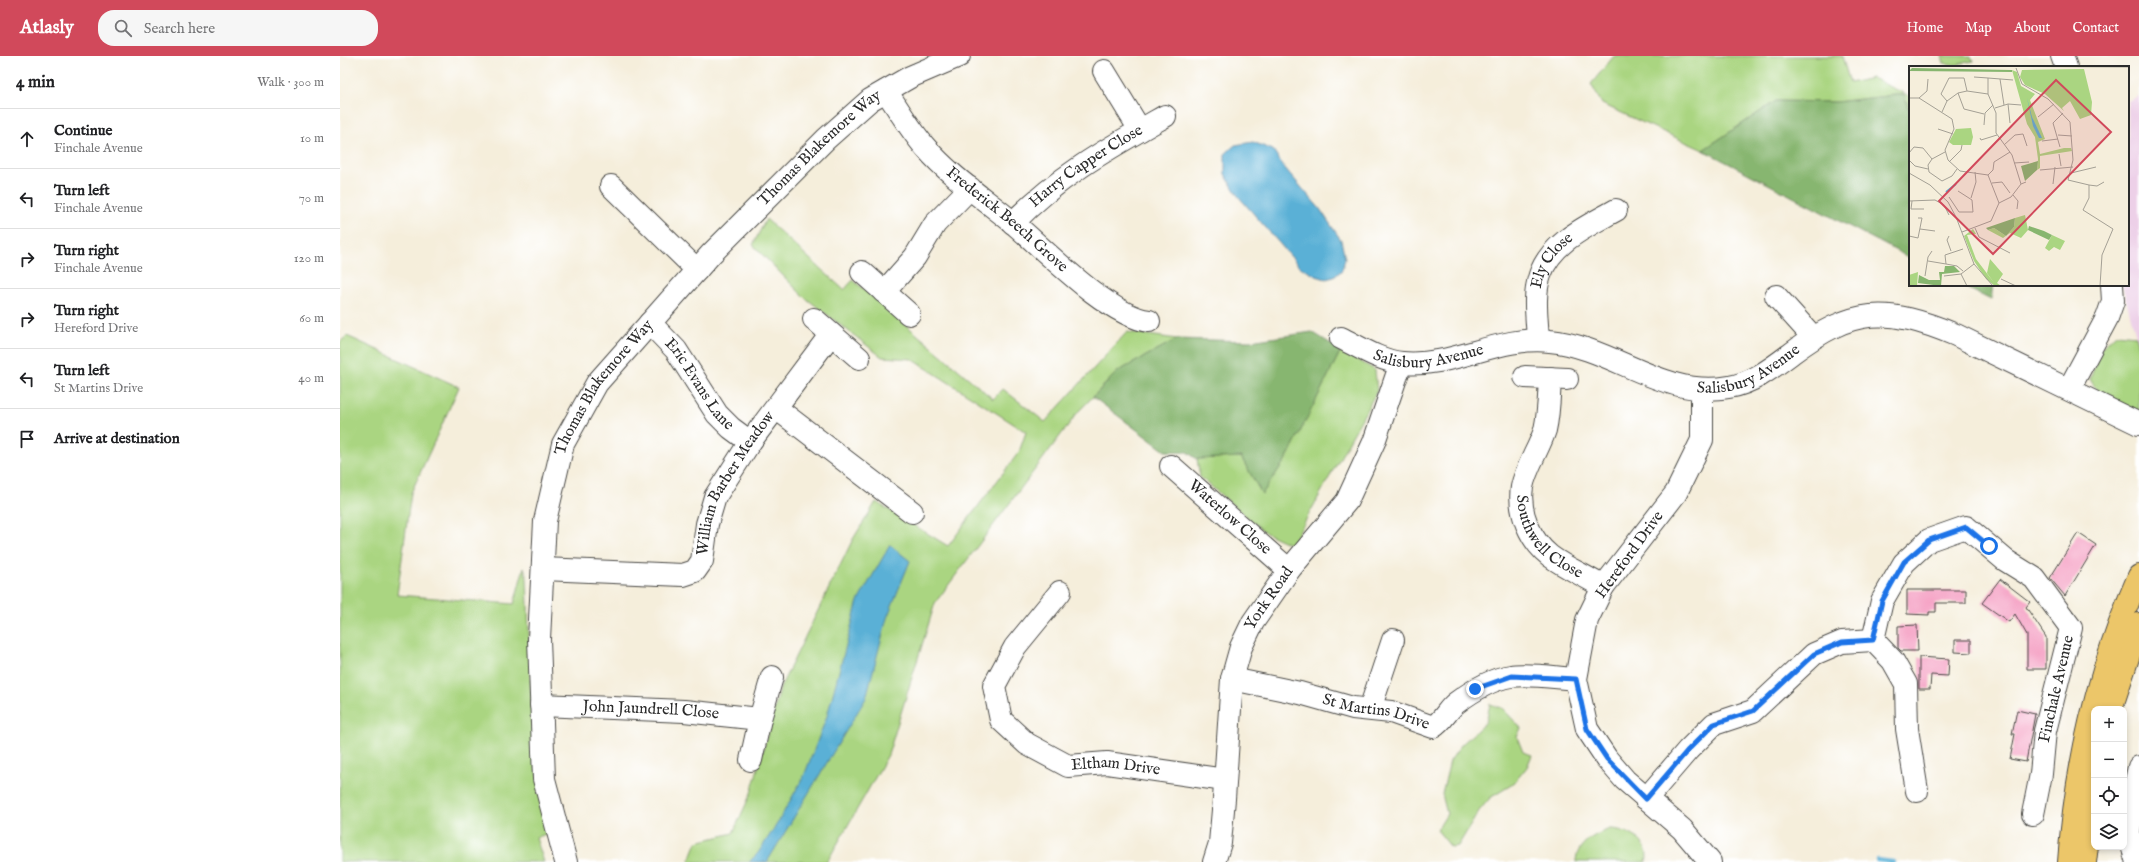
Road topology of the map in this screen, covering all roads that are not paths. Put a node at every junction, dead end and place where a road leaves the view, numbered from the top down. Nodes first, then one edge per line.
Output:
1 (2062, 56) edge
2 (950, 58) edge
3 (2066, 66) edge
4 (1104, 71) dead end
5 (886, 91) junction
6 (1164, 116) dead end
7 (1140, 130) junction
8 (611, 186) dead end
9 (970, 188) junction
10 (1616, 210) dead end
11 (1013, 223) junction
12 (697, 270) junction
13 (862, 272) dead end
14 (2112, 286) edge
15 (884, 292) junction
16 (1776, 296) dead end
17 (909, 314) dead end
18 (814, 319) dead end
19 (1149, 321) dead end
20 (650, 323) junction
21 (831, 334) junction
22 (1341, 338) dead end
23 (1813, 338) junction
24 (1538, 339) junction
25 (859, 358) dead end
26 (1401, 363) junction
27 (1526, 377) dead end
28 (2069, 389) junction
29 (1702, 390) junction
30 (776, 408) junction
31 (2139, 424) edge
32 (750, 442) junction
33 (1170, 466) dead end
34 (912, 512) dead end
35 (543, 569) junction
36 (1289, 570) junction
37 (2139, 576) edge
38 (1603, 586) junction
39 (1060, 592) dead end
40 (2139, 624) edge
41 (1393, 640) dead end
42 (1873, 640) junction
43 (772, 677) dead end
44 (1232, 679) junction
45 (1576, 679) junction
46 (541, 705) junction
47 (2112, 706) edge
48 (1370, 709) junction
49 (760, 720) junction
50 (752, 760) dead end
51 (2139, 767) edge
52 (1225, 780) junction
53 (1917, 791) dead end
54 (1646, 799) junction
55 (2091, 811) edge
56 (2033, 814) dead end
57 (566, 862) edge
58 (1214, 862) edge
59 (1710, 862) edge
60 (2069, 862) edge
61 (2085, 862) edge
62 (2137, 862) edge

1 - 3 street
2 - 5 street, Thomas Blakemore Way
4 - 7 street
5 - 9 street, Frederick Beech Grove
5 - 12 street, Thomas Blakemore Way
6 - 7 street, Harry Capper Close
7 - 11 street, Harry Capper Close
8 - 12 street
9 - 11 street, Frederick Beech Grove
9 - 15 street
10 - 24 street, Ely Close
11 - 19 street, Frederick Beech Grove
12 - 20 street, Thomas Blakemore Way
13 - 15 street
14 - 28 street
15 - 17 street
16 - 23 street
18 - 21 street
20 - 32 street, Eric Evans Lane
20 - 35 street, Thomas Blakemore Way
21 - 25 street
21 - 30 street, William Barber Meadow
22 - 26 street, Salisbury Avenue
23 - 28 street, Salisbury Avenue
23 - 29 street, Salisbury Avenue
24 - 26 street, Salisbury Avenue
24 - 29 street, Salisbury Avenue
26 - 36 street, York Road
27 - 38 street, Southwell Close
28 - 31 street, Salisbury Avenue
29 - 38 street, Hereford Drive
30 - 32 street, William Barber Meadow
30 - 34 street
32 - 35 street, William Barber Meadow
33 - 36 street, Waterlow Close
35 - 46 street, Thomas Blakemore Way
36 - 44 street, York Road
37 - 60 main road
38 - 45 street, Hereford Drive
39 - 52 street, Eltham Drive
40 - 47 main road
41 - 48 street
42 - 53 street
42 - 54 street
42 - 56 street, Finchale Avenue
43 - 49 street
44 - 48 street, St Martins Drive
44 - 52 street, York Road
45 - 48 street, St Martins Drive
45 - 54 street, Hereford Drive
46 - 49 street, John Jaundrell Close
46 - 57 street, Thomas Blakemore Way
49 - 50 street
51 - 62 street
52 - 58 street, York Road
54 - 59 street, Hereford Drive
55 - 61 main road

